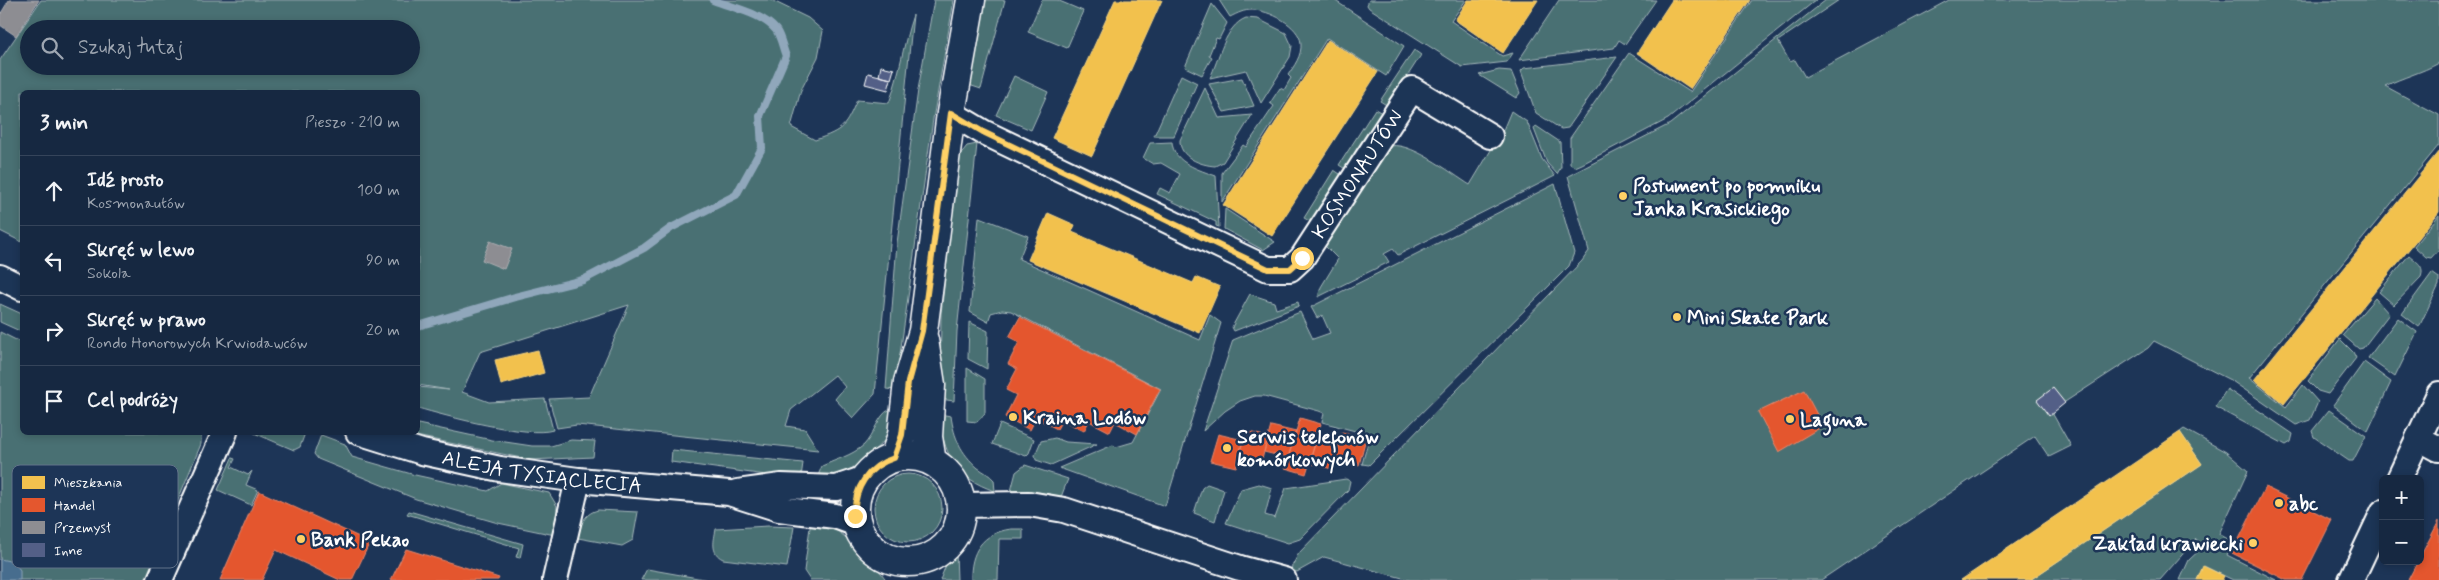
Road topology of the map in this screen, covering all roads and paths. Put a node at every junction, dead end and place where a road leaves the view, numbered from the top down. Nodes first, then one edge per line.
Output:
1 (971, 0) edge
2 (951, 113) junction
3 (1490, 136) dead end
4 (0, 277) edge
5 (20, 287) edge
6 (922, 331) junction
7 (2439, 394) edge
8 (224, 435) edge
9 (368, 435) edge
10 (2418, 438) junction
11 (2439, 449) edge
12 (894, 458) junction
13 (932, 462) junction
14 (2401, 475) edge
15 (864, 479) junction
16 (578, 480) junction
17 (729, 493) junction
18 (961, 505) junction
19 (2379, 520) edge
20 (857, 524) junction
21 (178, 539) edge
22 (165, 568) edge
23 (930, 568) edge
24 (893, 569) edge
25 (160, 580) edge
26 (554, 580) edge
27 (1284, 580) edge
28 (2351, 580) edge

1 - 2 street
2 - 3 street, KOSMONAUTÓW
2 - 6 street
4 - 5 street
6 - 12 street
6 - 13 street
7 - 10 street
8 - 21 street
9 - 16 street, ALEJA TYSIĄCLECIA
10 - 11 street
10 - 14 street
12 - 13 street
12 - 15 street
13 - 18 street
15 - 17 street, ALEJA TYSIĄCLECIA
15 - 20 street
16 - 17 street, ALEJA TYSIĄCLECIA
16 - 26 street
17 - 20 street, ALEJA TYSIĄCLECIA
18 - 23 street
18 - 27 street
19 - 28 street
20 - 24 street
22 - 25 street
23 - 24 street

